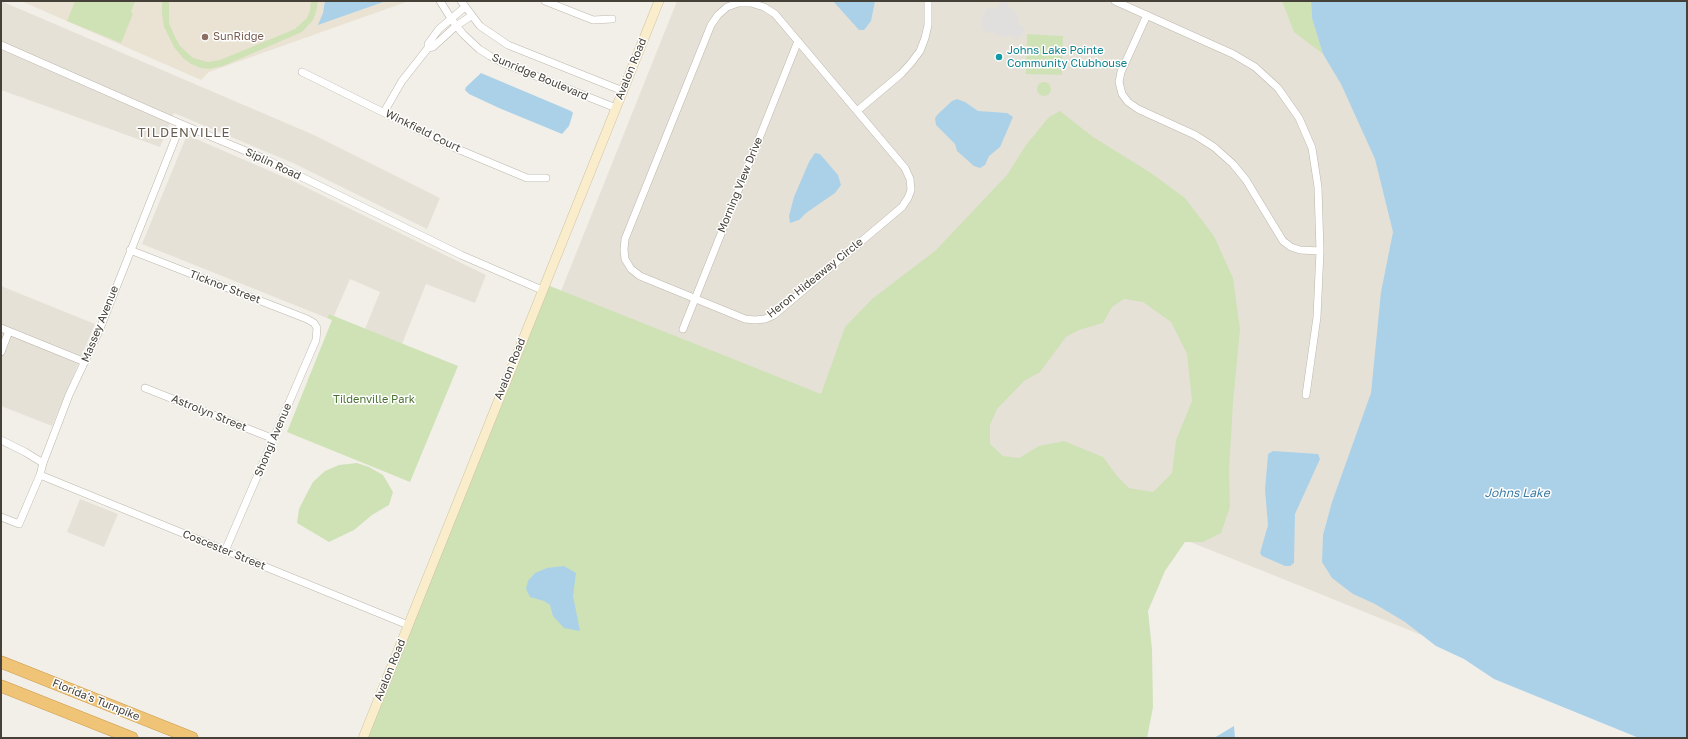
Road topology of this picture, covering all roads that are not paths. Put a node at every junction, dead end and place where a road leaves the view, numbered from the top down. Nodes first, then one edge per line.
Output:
1 (440, 1) edge
2 (545, 1) edge
3 (659, 1) edge
4 (928, 1) edge
5 (1115, 1) edge
6 (463, 4) edge
7 (1147, 15) junction
8 (471, 16) junction
9 (451, 18) junction
10 (612, 19) dead end
11 (456, 26) junction
12 (798, 41) junction
13 (1, 44) edge
14 (428, 48) junction
15 (302, 72) dead end
16 (623, 90) junction
17 (616, 108) junction
18 (857, 111) junction
19 (384, 112) junction
20 (181, 124) junction
21 (546, 178) dead end
22 (130, 250) junction
23 (1320, 251) junction
24 (542, 290) junction
25 (695, 298) junction
26 (1, 328) edge
27 (317, 328) joint
28 (683, 329) dead end
29 (9, 331) junction
30 (1, 352) edge
31 (85, 362) junction
32 (145, 388) dead end
33 (1306, 395) dead end
34 (274, 439) junction
35 (1, 440) edge
36 (43, 463) junction
37 (40, 474) junction
38 (1, 517) edge
39 (225, 551) junction
40 (408, 625) junction
41 (1, 662) edge
42 (1, 686) edge
43 (132, 738) edge
44 (192, 738) edge
45 (363, 738) edge

1 - 9 street, Sunridge Boulevard
2 - 10 street
3 - 16 main road, Avalon Road
4 - 18 street
5 - 7 street
6 - 8 street, Sunridge Boulevard
6 - 9 street
7 - 23 street
7 - 23 street
8 - 11 street
8 - 16 street, Sunridge Boulevard
9 - 11 street, Sunridge Boulevard
9 - 14 street
11 - 14 street
11 - 17 street, Sunridge Boulevard
12 - 18 street, Heron Hideaway Circle
12 - 25 street, Morning View Drive
12 - 25 street, Heron Hideaway Circle
13 - 20 street, Siplin Road
14 - 19 street
15 - 19 street, Winkfield Court
16 - 17 main road, Avalon Road
17 - 24 main road, Avalon Road
18 - 25 street, Heron Hideaway Circle
19 - 21 street, Winkfield Court
20 - 22 street, Massey Avenue
20 - 24 street, Siplin Road
22 - 27 street, Ticknor Street
22 - 31 street, Massey Avenue
23 - 33 street
24 - 40 main road, Avalon Road
25 - 28 street, Morning View Drive
26 - 29 street
27 - 34 street, Shongi Avenue
29 - 30 street
29 - 31 street
31 - 36 street, Massey Avenue
32 - 34 street, Astrolyn Street
34 - 39 street, Shongi Avenue
35 - 36 street
36 - 37 street, Massey Avenue
37 - 38 street, Massey Avenue
37 - 39 street, Coscester Street
39 - 40 street, Coscester Street
40 - 45 main road, Avalon Road
41 - 44 highway, Florida's Turnpike
42 - 43 highway, Florida's Turnpike

